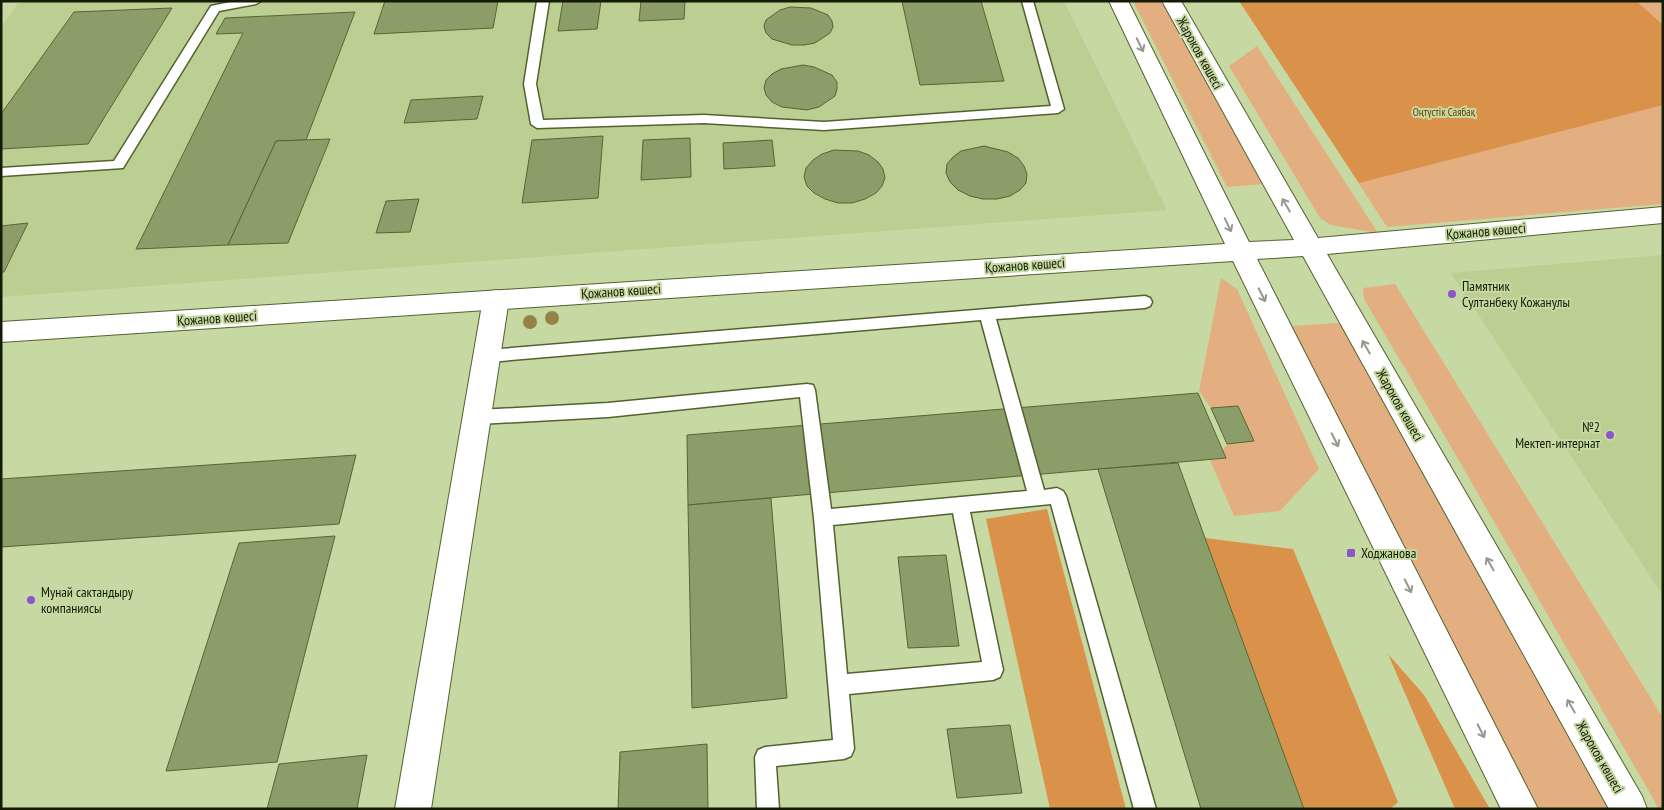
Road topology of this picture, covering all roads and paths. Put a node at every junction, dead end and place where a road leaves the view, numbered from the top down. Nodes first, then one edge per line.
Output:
1 (256, 1) edge
2 (543, 1) edge
3 (1027, 1) edge
4 (1118, 1) edge
5 (1171, 1) edge
6 (1, 172) edge
7 (1663, 215) edge
8 (1310, 248) junction
9 (1241, 252) junction
10 (496, 299) junction
11 (1145, 302) dead end
12 (987, 314) junction
13 (1, 332) edge
14 (488, 356) junction
15 (478, 417) junction
16 (1037, 498) junction
17 (960, 505) junction
18 (823, 518) junction
19 (838, 685) junction
20 (413, 809) edge
21 (768, 809) edge
22 (1145, 809) edge
23 (1520, 809) edge
24 (1629, 809) edge

1 - 6 lane
2 - 3 lane
4 -> 9 street
8 -> 5 street, Жароков көшесі
7 - 8 street, Қожанов көшесі
8 - 9 street, Қожанов көшесі
24 -> 8 street, Жароков көшесі
9 - 10 street, Қожанов көшесі
9 -> 23 street
10 - 13 street, Қожанов көшесі
10 - 14 street
11 - 12 lane
12 - 14 lane
12 - 16 lane
14 - 15 street
15 - 18 lane
15 - 20 street
16 - 17 lane
16 - 22 lane
17 - 18 lane
17 - 19 lane
18 - 19 lane
19 - 21 lane

